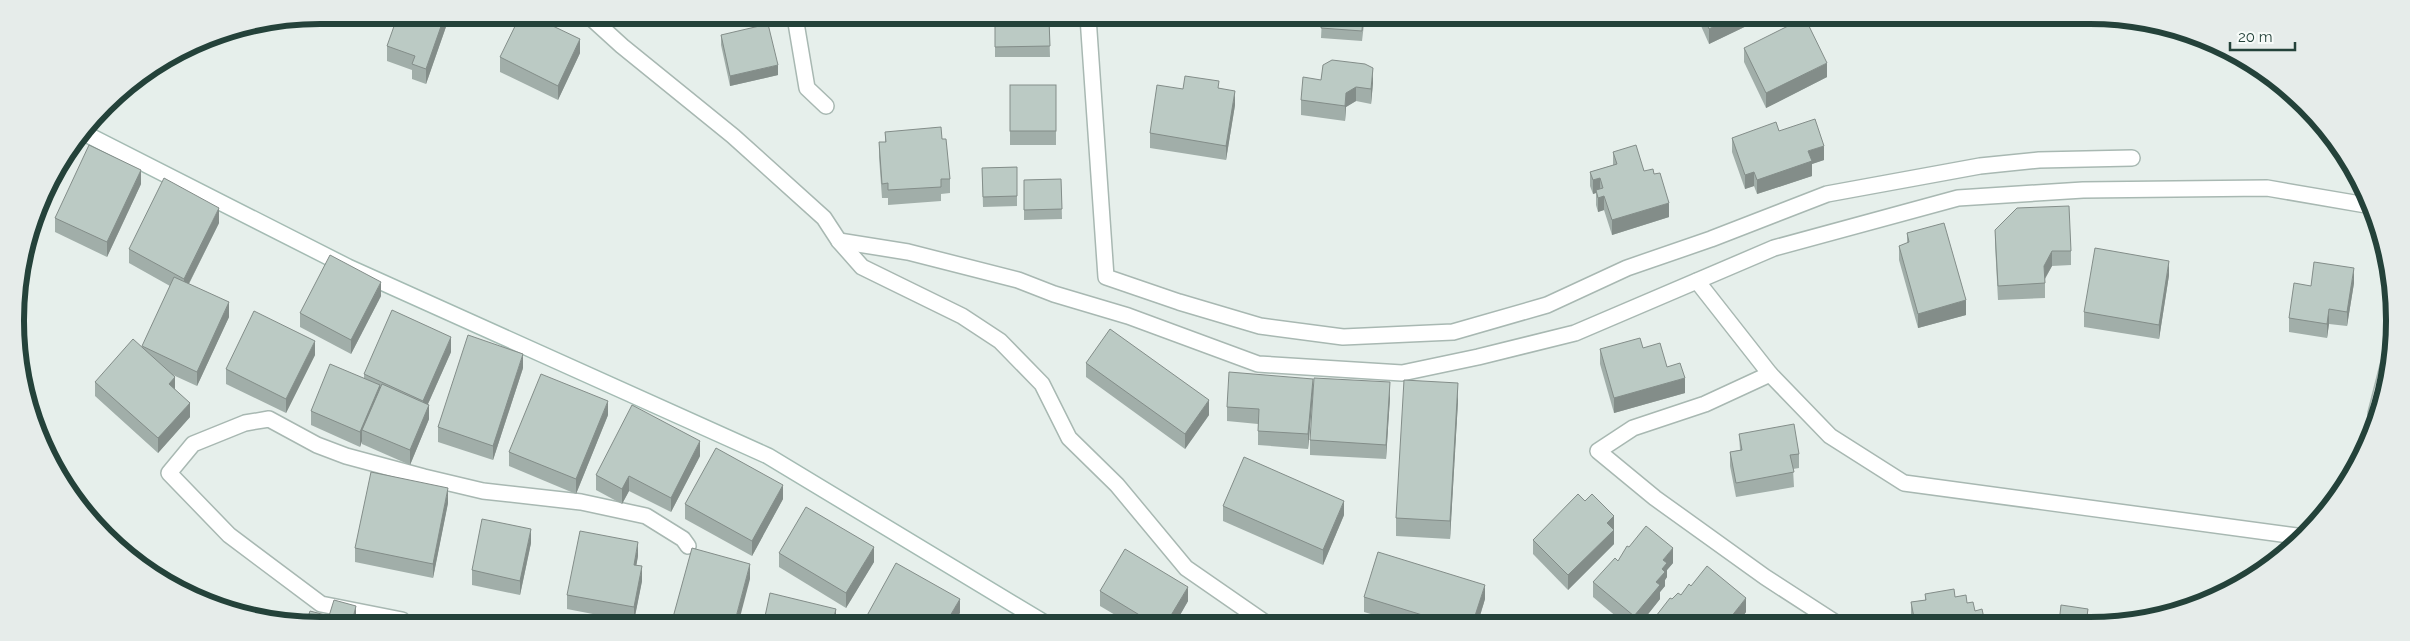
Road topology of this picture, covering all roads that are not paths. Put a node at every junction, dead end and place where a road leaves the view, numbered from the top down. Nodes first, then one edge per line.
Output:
1 (598, 24) edge
2 (796, 24) edge
3 (1088, 24) edge
4 (826, 106) dead end
5 (89, 135) edge
6 (2132, 158) dead end
7 (2363, 204) edge
8 (839, 241) junction
9 (1697, 281) junction
10 (1770, 374) junction
11 (2293, 536) edge
12 (688, 546) dead end
13 (387, 617) edge
14 (1035, 617) edge
15 (1257, 617) edge
16 (1827, 617) edge

1 - 8 street
2 - 4 street
3 - 6 street
5 - 14 street
7 - 9 street
8 - 9 street
8 - 15 street
9 - 10 street
10 - 11 street
10 - 16 street
12 - 13 street

